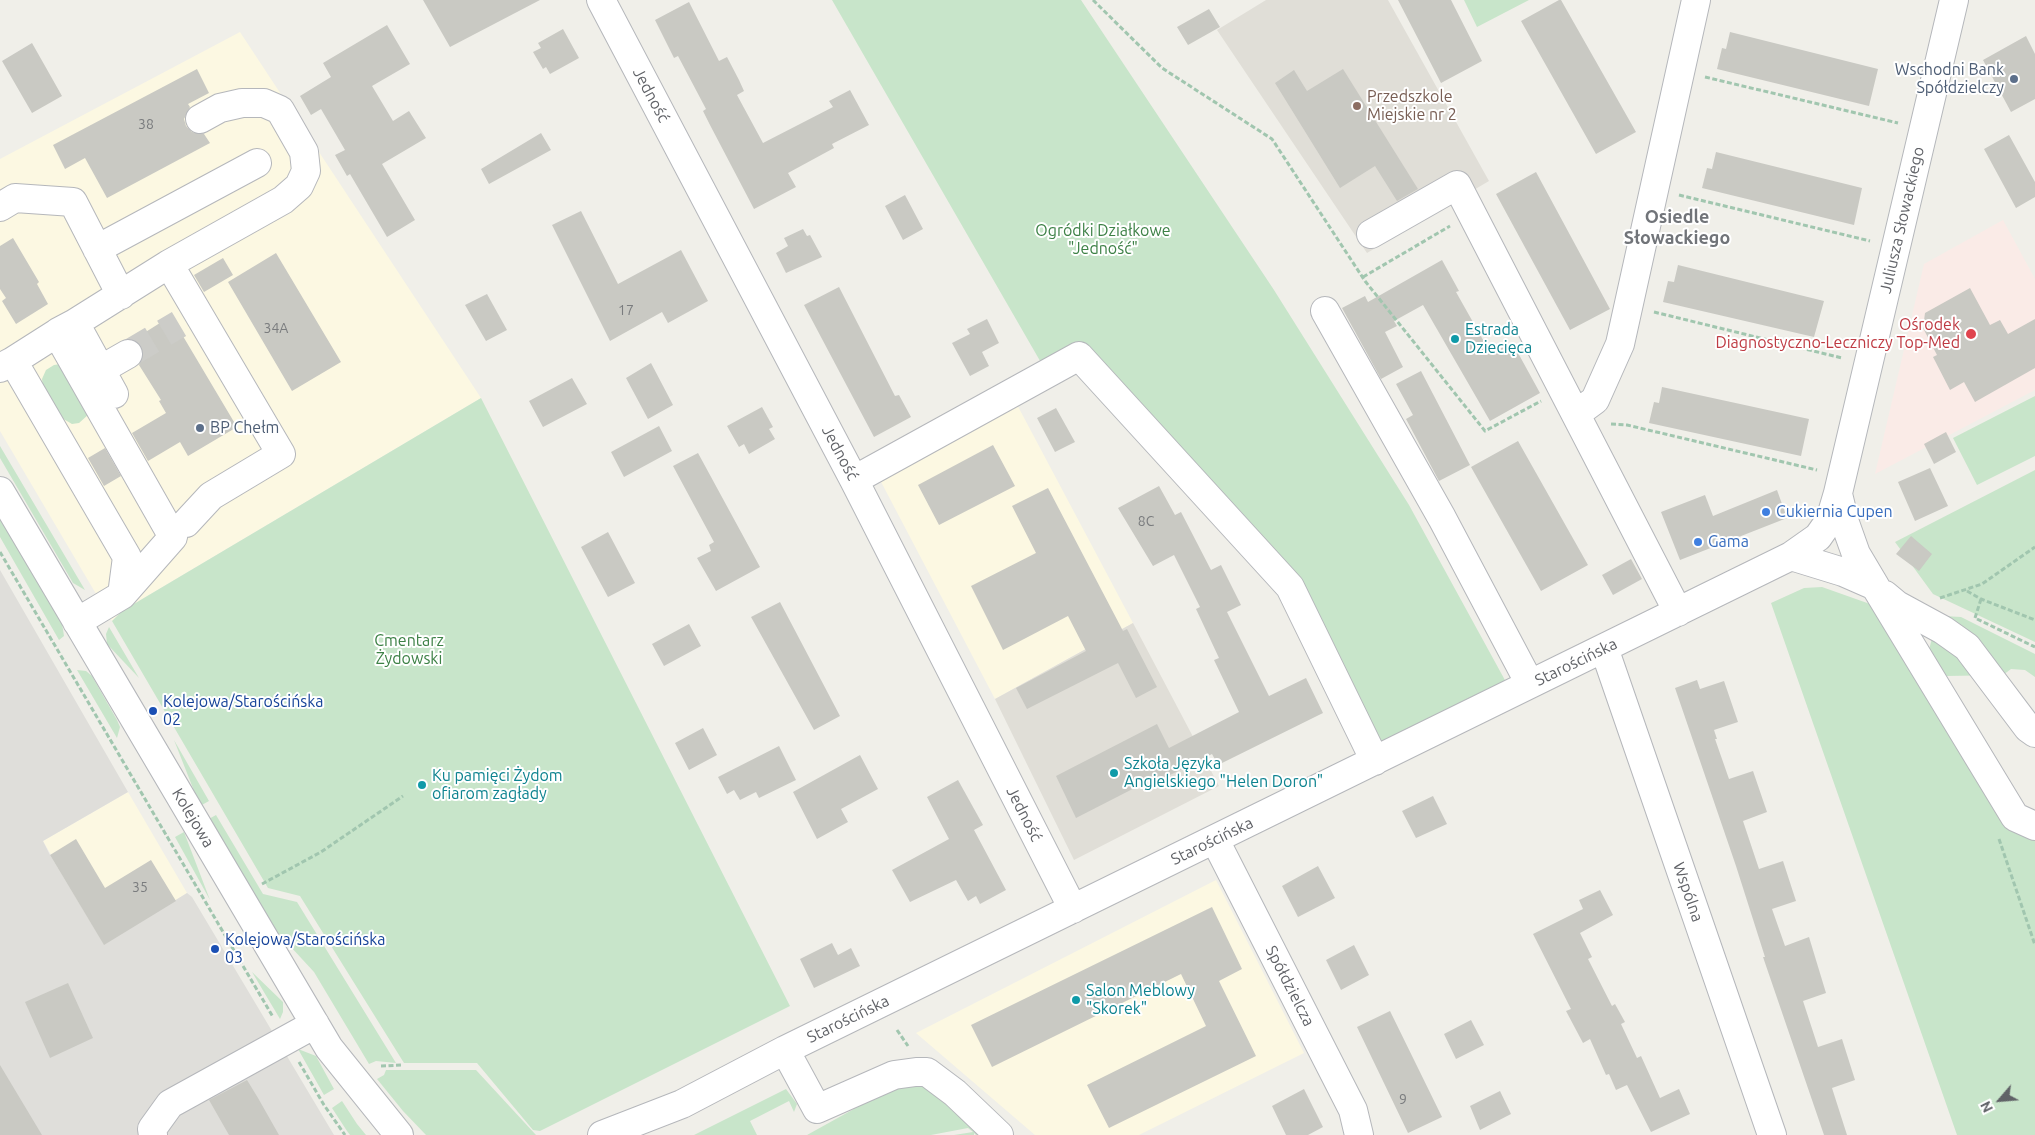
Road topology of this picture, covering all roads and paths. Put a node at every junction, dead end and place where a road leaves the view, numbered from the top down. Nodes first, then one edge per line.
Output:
1 (601, 0) edge
2 (1093, 0) edge
3 (1696, 0) edge
4 (1955, 5) edge
5 (1704, 77) dead end
6 (200, 119) dead end
7 (1898, 123) dead end
8 (257, 163) dead end
9 (1692, 198) dead end
10 (0, 207) edge
11 (1455, 223) dead end
12 (1371, 234) dead end
13 (1870, 241) dead end
14 (97, 249) junction
15 (169, 264) junction
16 (1363, 277) junction
17 (120, 295) junction
18 (1325, 311) dead end
19 (1659, 313) dead end
20 (66, 328) junction
21 (128, 354) tunnel mouth
22 (1843, 358) dead end
23 (6, 364) edge
24 (100, 370) junction
25 (1549, 397) dead end
26 (1576, 414) junction
27 (1603, 423) dead end
28 (854, 480) junction
29 (1832, 483) junction
30 (0, 491) edge
31 (179, 530) junction
32 (1818, 537) joint
33 (2035, 548) edge
34 (0, 552) edge
35 (1791, 556) junction
36 (1874, 586) junction
37 (1966, 590) junction
38 (122, 595) junction
39 (1981, 600) junction
40 (1940, 604) dead end
41 (1678, 612) junction
42 (1966, 614) dead end
43 (1975, 618) junction
44 (2035, 620) edge
45 (77, 622) junction
46 (2035, 647) edge
47 (1604, 648) junction
48 (1530, 684) junction
49 (2035, 733) edge
50 (1375, 760) junction
51 (403, 796) dead end
52 (2035, 826) edge
53 (1215, 840) junction
54 (261, 884) dead end
55 (1073, 909) junction
56 (315, 1024) junction
57 (286, 1040) junction
58 (785, 1050) junction
59 (382, 1066) dead end
60 (402, 1066) dead end
61 (682, 1104) junction
62 (150, 1133) edge
63 (345, 1135) edge
64 (399, 1135) edge
65 (602, 1135) edge
66 (640, 1135) edge
67 (998, 1135) edge
68 (1359, 1135) edge
69 (1772, 1135) edge

1 - 28 street, Jedność
2 - 16 path
3 - 26 street
4 - 29 street, Juliusza Słowackiego
5 - 7 path
6 - 15 street
8 - 14 street
9 - 13 path
10 - 14 street
11 - 16 path
12 - 26 street
14 - 17 street
15 - 17 street
15 - 31 street
16 - 25 path
17 - 20 street
18 - 48 street
19 - 22 path
20 - 23 street
20 - 24 street
20 - 31 street
21 - 24 street
23 - 38 street
24 - 31 street
26 - 41 street
27 - 29 path
28 - 50 street
28 - 55 street, Jedność
29 - 32 street, Juliusza Słowackiego
29 - 36 street
30 - 45 street, Kolejowa
31 - 38 street
32 - 35 street, Starościńska
33 - 37 path
34 - 57 path
35 - 36 street
35 - 41 street, Starościńska
36 - 49 street
36 - 52 street
37 - 39 path
37 - 40 path
38 - 45 street
39 - 43 path
39 - 44 path
41 - 47 street, Starościńska
42 - 43 path
43 - 46 path
45 - 56 street, Kolejowa
47 - 48 street, Starościńska
47 - 69 street, Wspólna
48 - 50 street, Starościńska
50 - 53 street, Starościńska
51 - 54 path
53 - 55 street, Starościńska
53 - 68 street, Spółdzielcza
55 - 58 street, Starościńska
56 - 57 street
56 - 64 street, Kolejowa
57 - 62 street
57 - 63 path
58 - 61 street, Starościńska
58 - 67 street
59 - 60 path
61 - 65 street, Starościńska
61 - 66 street

